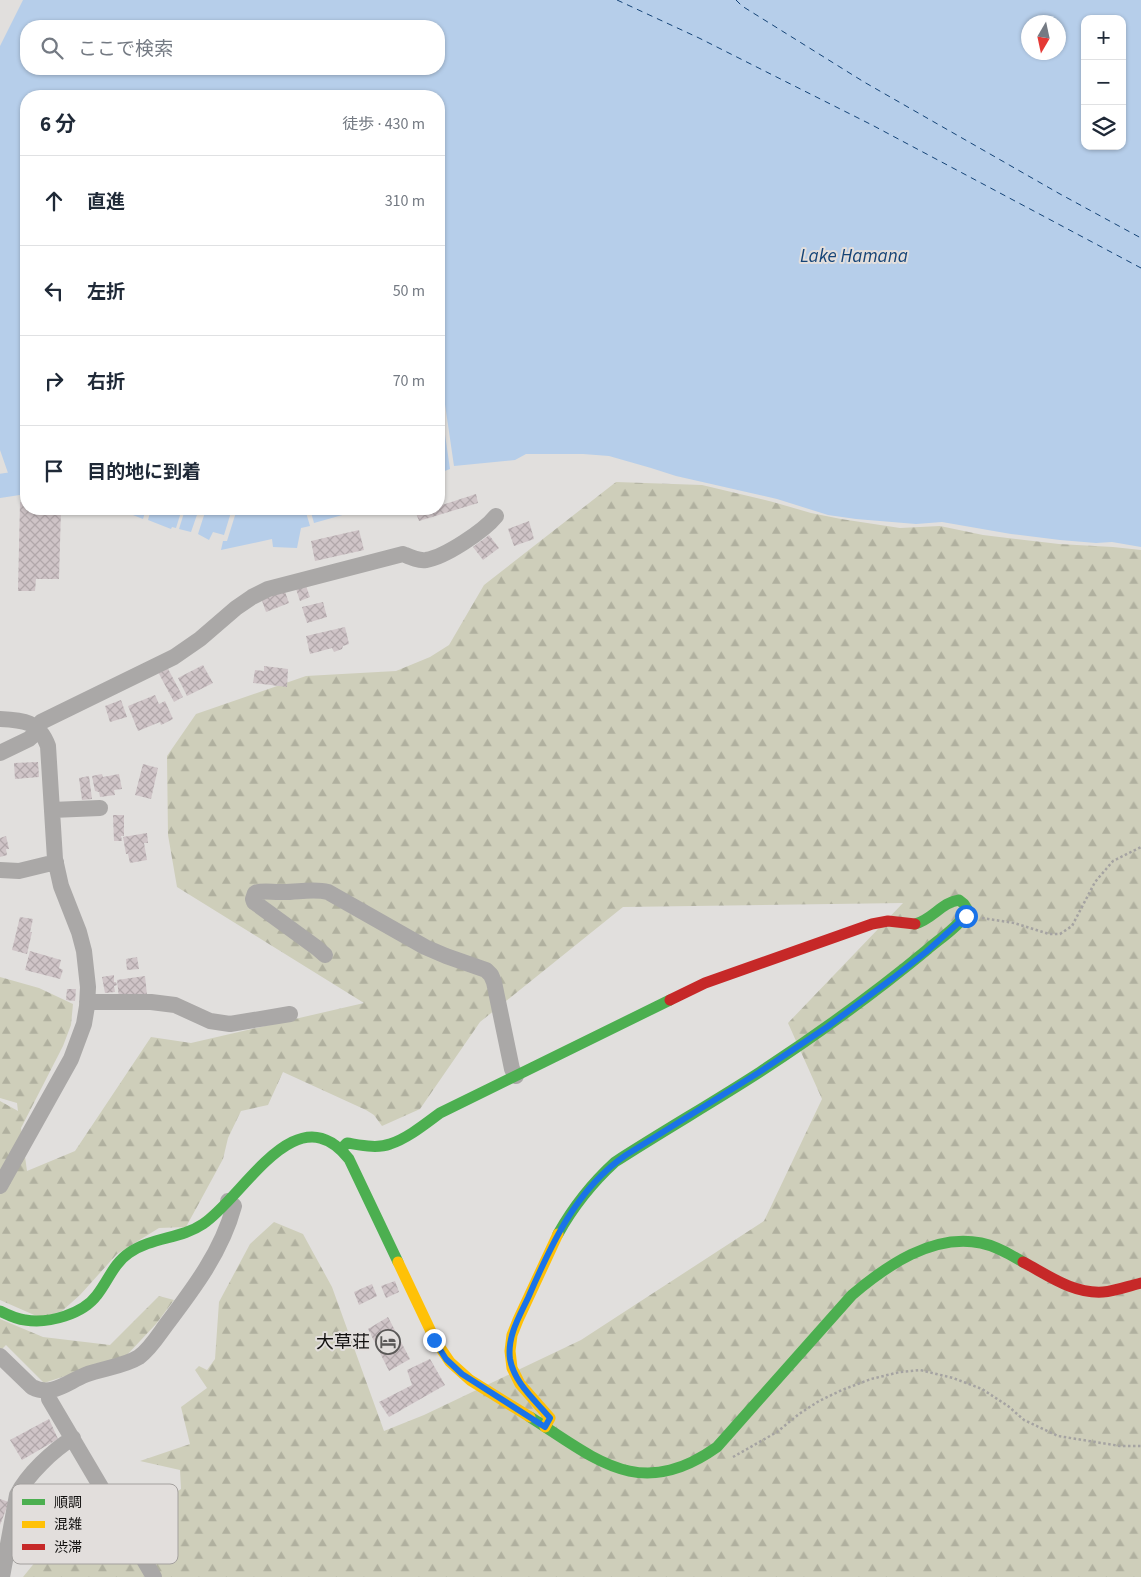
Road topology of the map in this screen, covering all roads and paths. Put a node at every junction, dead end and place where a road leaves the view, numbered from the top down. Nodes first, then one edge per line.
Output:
1 (496, 516) dead end
2 (0, 720) edge
3 (38, 729) junction
4 (0, 753) edge
5 (100, 808) dead end
6 (52, 810) junction
7 (1141, 847) edge
8 (56, 862) junction
9 (0, 870) edge
10 (966, 916) junction
11 (325, 955) dead end
12 (87, 1002) junction
13 (290, 1014) dead end
14 (516, 1076) junction
15 (25, 1141) junction
16 (341, 1148) junction
17 (0, 1163) edge
18 (0, 1186) edge
19 (228, 1201) junction
20 (1141, 1283) edge
21 (0, 1311) edge
22 (0, 1356) edge
23 (49, 1391) junction
24 (545, 1427) junction
25 (72, 1438) junction
26 (1141, 1446) edge
27 (727, 1461) dead end
28 (23, 1484) edge
29 (99, 1484) edge
30 (12, 1522) edge
31 (146, 1564) edge
32 (2, 1577) edge
33 (154, 1577) edge

1 - 3 street
2 - 3 street
3 - 4 street
3 - 6 street
5 - 6 street
6 - 8 street
7 - 10 path
8 - 9 street
8 - 12 street
10 - 14 street
10 - 24 street
11 - 14 street
12 - 13 street
12 - 15 street
14 - 16 street
15 - 17 street
15 - 18 street
16 - 19 street
16 - 24 street
19 - 21 street
19 - 23 street
20 - 24 street
22 - 23 street
23 - 25 street
25 - 28 street
25 - 29 street
26 - 27 path
30 - 32 street
31 - 33 street

